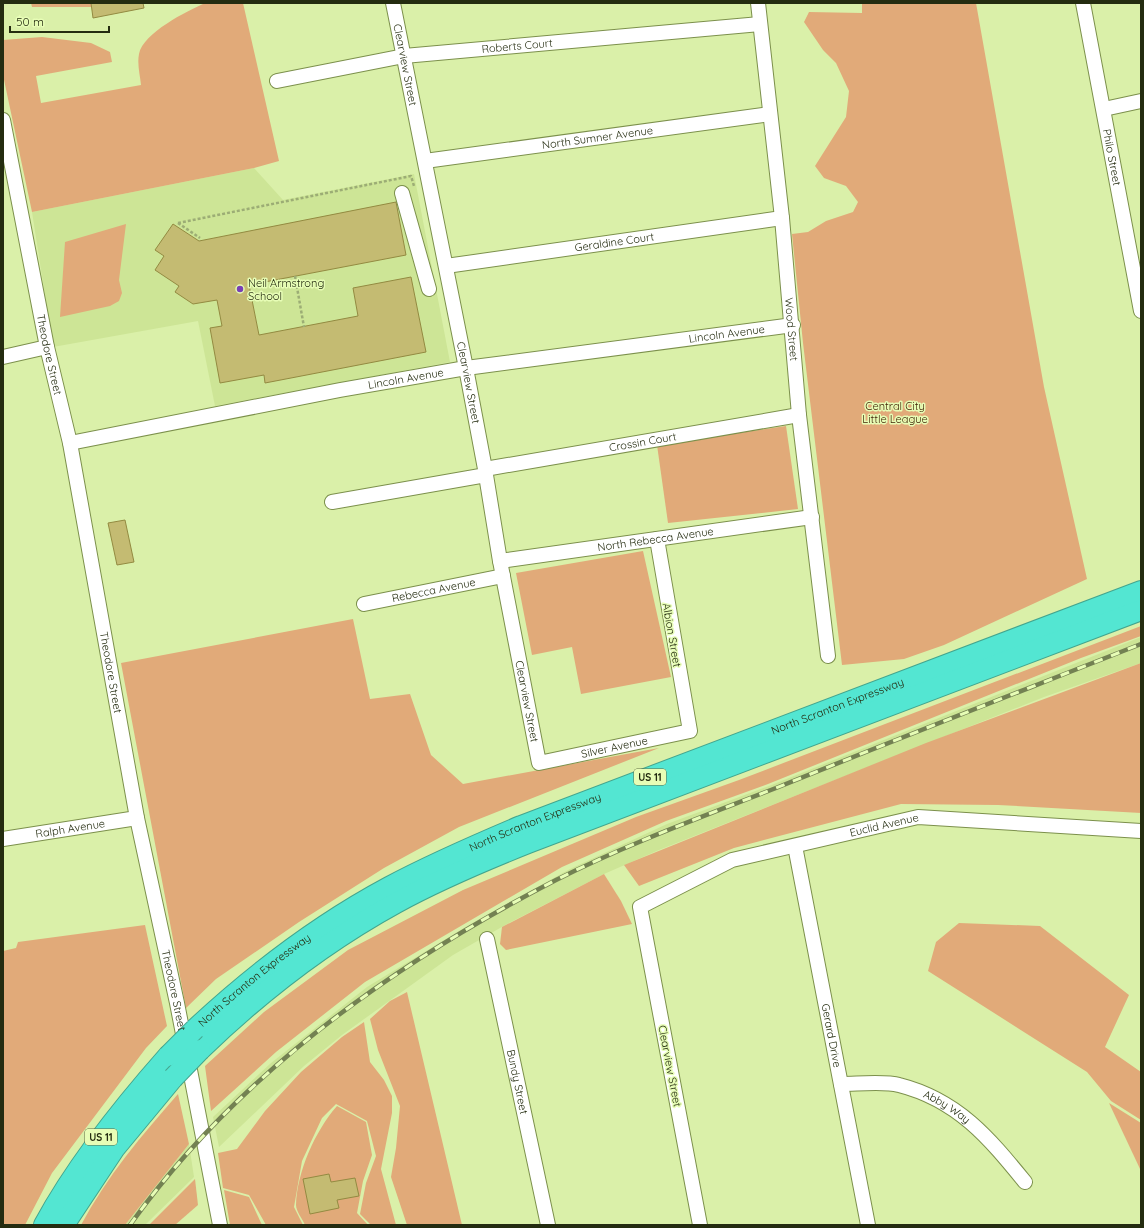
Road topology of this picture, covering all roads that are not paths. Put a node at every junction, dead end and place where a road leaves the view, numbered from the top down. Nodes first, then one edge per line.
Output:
1 (393, 3) edge
2 (758, 3) edge
3 (1083, 3) edge
4 (760, 24) junction
5 (404, 56) junction
6 (277, 81) dead end
7 (1141, 101) edge
8 (1104, 109) junction
9 (770, 114) junction
10 (3, 120) edge
11 (425, 161) junction
12 (408, 192) road end
13 (782, 218) junction
14 (446, 266) junction
15 (429, 289) dead end
16 (1141, 311) edge
17 (793, 325) junction
18 (48, 347) junction
19 (3, 357) edge
20 (466, 368) junction
21 (799, 415) junction
22 (70, 443) junction
23 (486, 472) junction
24 (332, 502) dead end
25 (812, 517) junction
26 (657, 539) junction
27 (500, 561) junction
28 (503, 576) junction
29 (1141, 591) edge
30 (364, 604) dead end
31 (1141, 610) edge
32 (828, 656) dead end
33 (690, 731) joint
34 (539, 763) joint
35 (138, 818) junction
36 (1141, 831) edge
37 (3, 839) edge
38 (796, 846) junction
39 (640, 907) joint
40 (487, 939) dead end
41 (841, 1084) junction
42 (1025, 1182) dead end
43 (44, 1225) edge
44 (64, 1225) edge
45 (220, 1225) edge
46 (548, 1225) edge
47 (700, 1225) edge
48 (868, 1225) edge

1 - 5 street, Clearview Street
2 - 4 street, Wood Street
3 - 8 street, Philo Street
4 - 5 street, Roberts Court
4 - 9 street, Wood Street
5 - 6 street, Roberts Court
5 - 11 street, Clearview Street
7 - 8 street
8 - 16 street, Philo Street
9 - 11 street, North Sumner Avenue
9 - 13 street, Wood Street
10 - 18 street, Theodore Street
11 - 14 street, Clearview Street
12 - 15 street
13 - 14 street, Geraldine Court
13 - 17 street, Wood Street
14 - 20 street, Clearview Street
17 - 20 street, Lincoln Avenue
17 - 21 street, Wood Street
18 - 19 street
18 - 22 street, Theodore Street
20 - 22 street, Lincoln Avenue
20 - 23 street, Clearview Street
21 - 23 street, Crossin Court
21 - 25 street, Wood Street
22 - 35 street, Theodore Street
23 - 24 street, Crossin Court
23 - 27 street, Clearview Street
25 - 26 street, North Rebecca Avenue
25 - 32 street, Wood Street
26 - 27 street, North Rebecca Avenue
26 - 33 street, Albion Street
27 - 28 street, Clearview Street
28 - 30 street, Rebecca Avenue
28 - 34 street, Clearview Street
29 - 43 highway, North Scranton Expressway / US 11, bridge
31 - 44 highway, North Scranton Expressway / US 11, bridge
33 - 34 street, Silver Avenue
35 - 37 street, Ralph Avenue
35 - 45 street, Theodore Street
36 - 38 street, Euclid Avenue
38 - 39 street, Euclid Avenue
38 - 41 street, Gerard Drive
39 - 47 street, Clearview Street
40 - 46 street, Bundy Street
41 - 42 street, Abby Way
41 - 48 street, Gerard Drive

